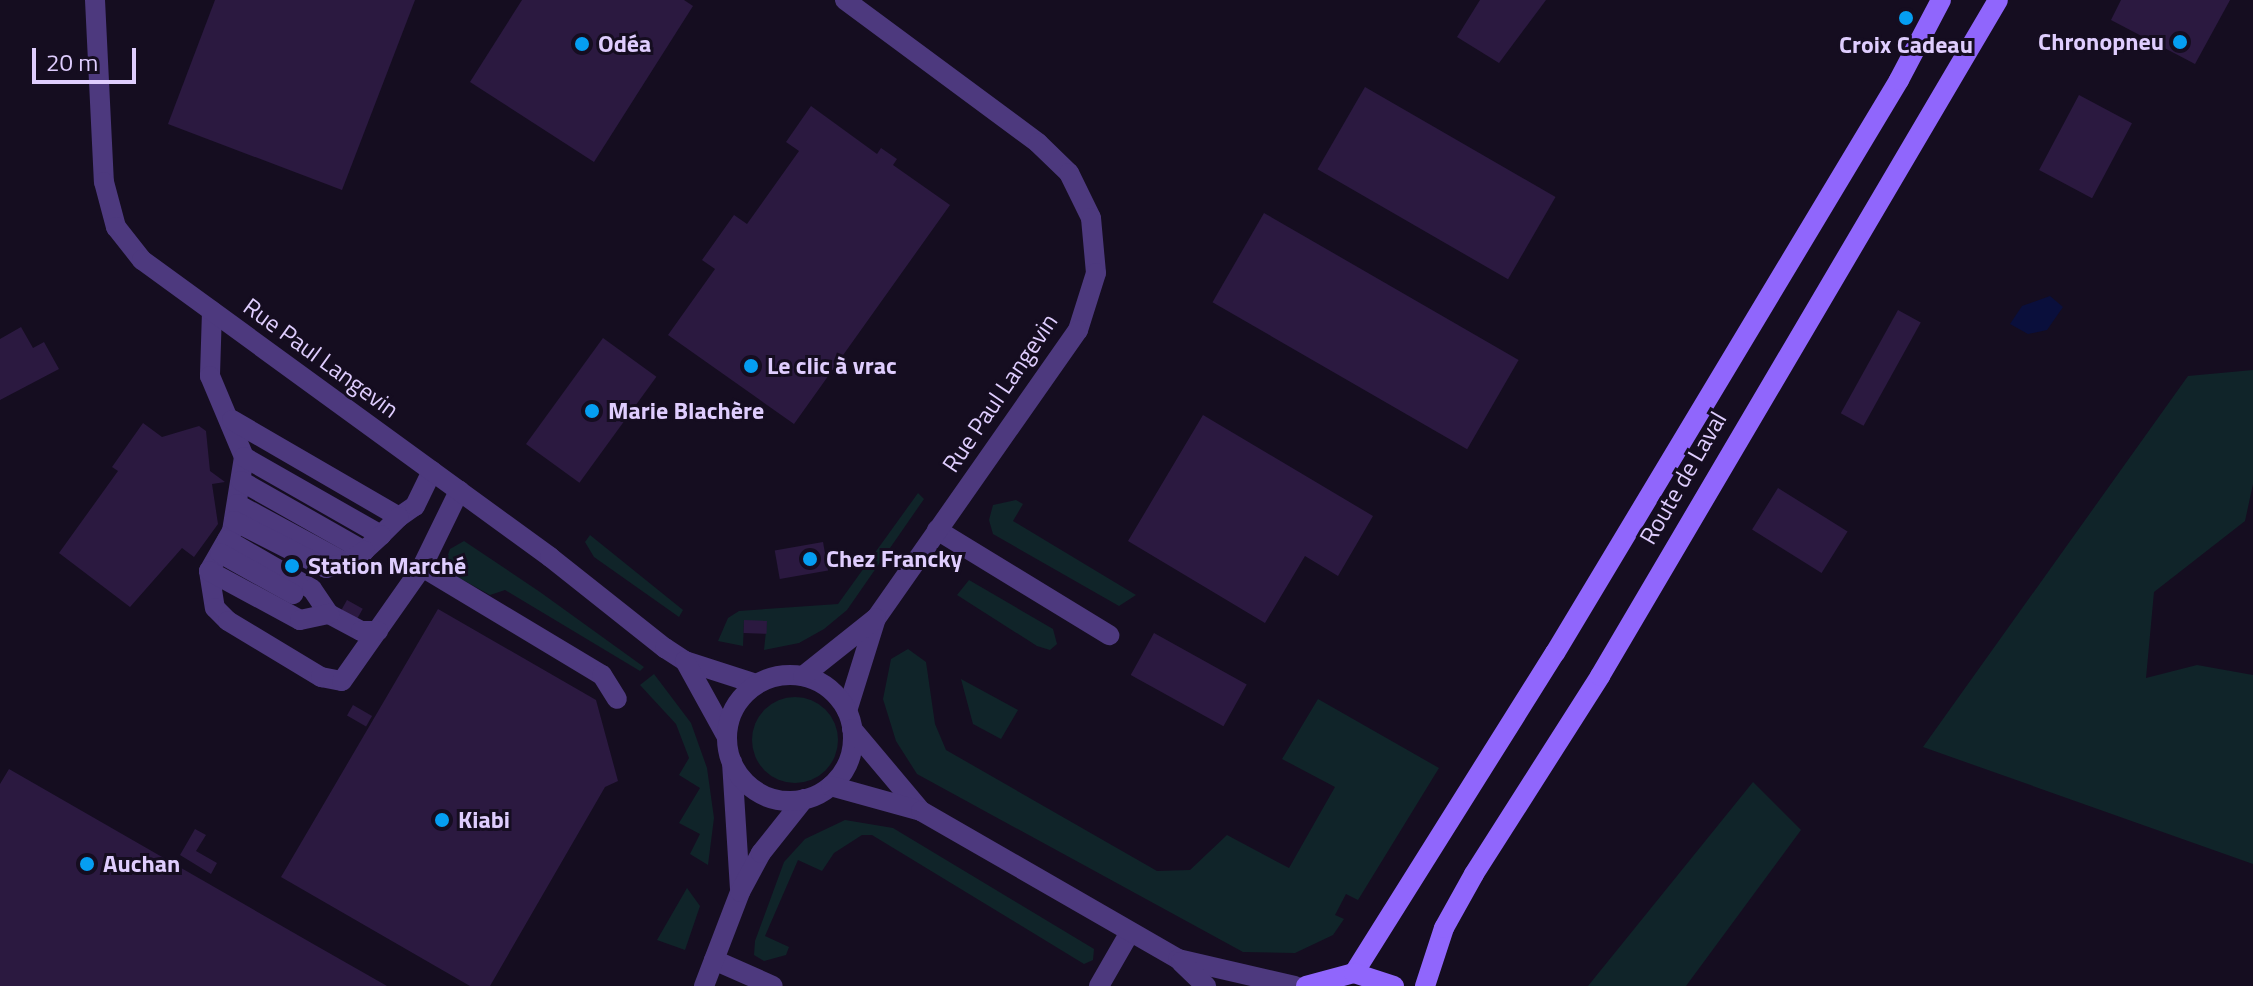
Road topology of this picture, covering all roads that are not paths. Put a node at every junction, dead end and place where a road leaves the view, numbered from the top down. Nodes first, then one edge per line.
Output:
1 (95, 0) edge
2 (845, 0) edge
3 (1941, 0) edge
4 (1998, 0) edge
5 (212, 311) junction
6 (232, 420) junction
7 (244, 457) junction
8 (432, 471) junction
9 (241, 481) junction
10 (459, 491) junction
11 (399, 517) junction
12 (230, 530) junction
13 (937, 530) junction
14 (381, 535) junction
15 (364, 551) junction
16 (422, 567) junction
17 (209, 571) junction
18 (329, 614) junction
19 (876, 618) junction
20 (378, 631) junction
21 (1109, 635) dead end
22 (685, 661) junction
23 (803, 676) junction
24 (756, 684) junction
25 (617, 699) dead end
26 (850, 720) junction
27 (727, 737) junction
28 (732, 762) junction
29 (831, 786) junction
30 (804, 799) junction
31 (921, 811) junction
32 (740, 892) junction
33 (1130, 932) junction
34 (1178, 959) junction
35 (714, 960) junction
36 (1354, 973) junction
37 (704, 986) edge
38 (773, 986) edge
39 (1099, 986) edge
40 (1206, 986) edge
41 (1295, 986) edge
42 (1306, 986) edge
43 (1394, 986) edge
44 (1425, 986) edge

1 - 5 street, Rue Paul Langevin
2 - 13 street, Rue Paul Langevin
3 - 36 main road, Route de Laval
4 - 44 main road, Route de Laval
5 - 6 street
5 - 8 street, Rue Paul Langevin
6 - 7 street
6 - 11 street
7 - 9 street
7 - 14 street
8 - 10 street, Rue Paul Langevin
8 - 11 street
9 - 12 street
9 - 15 street
10 - 16 street
10 - 22 street, Rue Paul Langevin
11 - 14 street
12 - 15 street
12 - 17 street
12 - 18 street
13 - 19 street, Rue Paul Langevin
13 - 21 street
14 - 15 street
16 - 20 street
16 - 25 street
17 - 18 street
17 - 20 street
18 - 20 street
19 - 23 street, Rue Paul Langevin
19 - 26 street, Rue Paul Langevin
22 - 24 street, Rue Paul Langevin
22 - 27 street, Rue Paul Langevin
23 - 24 street
23 - 26 street
24 - 27 street
26 - 29 street
26 - 31 street
27 - 28 street
28 - 30 street
28 - 32 street
29 - 30 street
29 - 31 street
30 - 32 street
31 - 33 street
32 - 35 street
33 - 34 street
33 - 39 street
34 - 40 street
34 - 41 street
35 - 37 street
35 - 38 street
36 - 42 main road
36 - 43 main road

